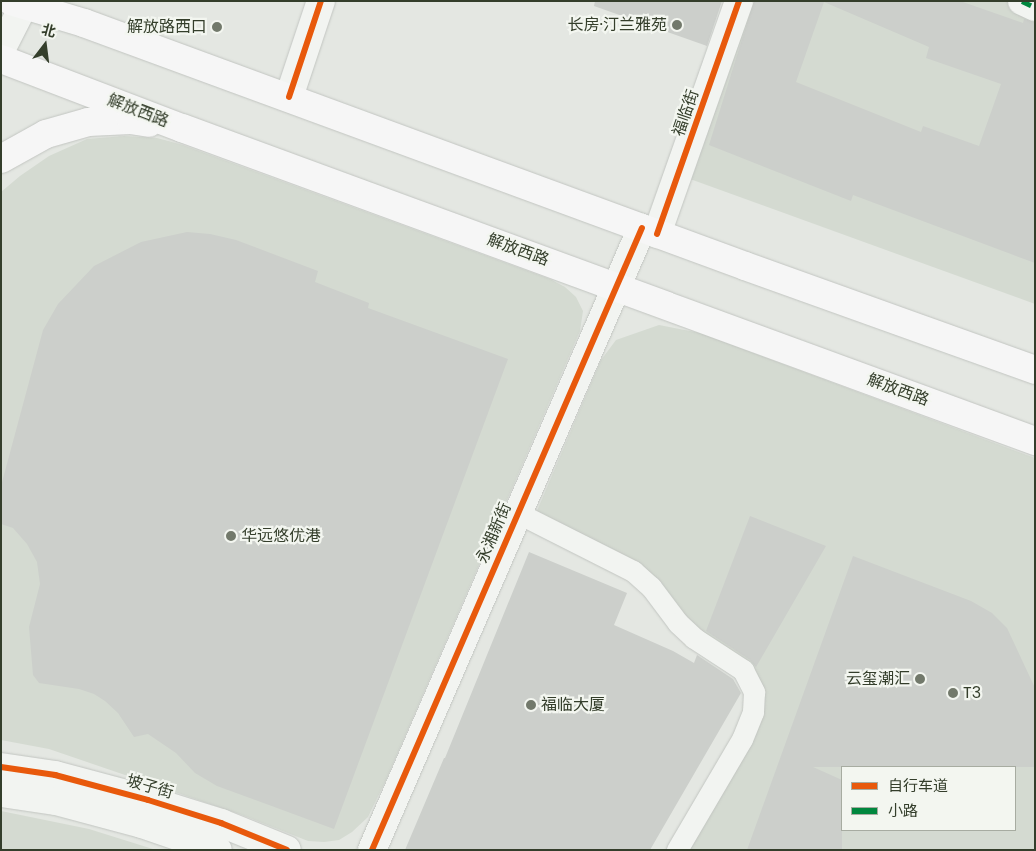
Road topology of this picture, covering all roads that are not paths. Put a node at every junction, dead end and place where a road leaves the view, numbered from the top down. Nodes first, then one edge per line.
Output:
1 (70, 1) edge
2 (321, 1) edge
3 (739, 1) edge
4 (1022, 1) edge
5 (20, 3) edge
6 (1035, 6) edge
7 (130, 41) junction
8 (1, 50) edge
9 (1, 59) edge
10 (289, 97) junction
11 (182, 128) junction
12 (1, 159) edge
13 (650, 231) junction
14 (617, 286) junction
15 (1033, 364) edge
16 (1035, 441) edge
17 (518, 513) junction
18 (1, 766) edge
19 (1, 793) edge
20 (218, 850) edge
21 (287, 850) edge
22 (372, 850) edge
23 (677, 850) edge

1 - 7 main road
2 - 10 street
3 - 13 street, 福临街
4 - 6 street
5 - 7 main road
5 - 8 street
7 - 10 main road
9 - 11 main road, 解放西路
10 - 13 main road
11 - 12 main road
11 - 14 main road, 解放西路
13 - 14 street, 永湘新街
13 - 15 main road
14 - 16 main road, 解放西路
14 - 17 street, 永湘新街
17 - 22 street, 永湘新街
17 - 23 lane
18 - 21 street, 坡子街
19 - 20 street

